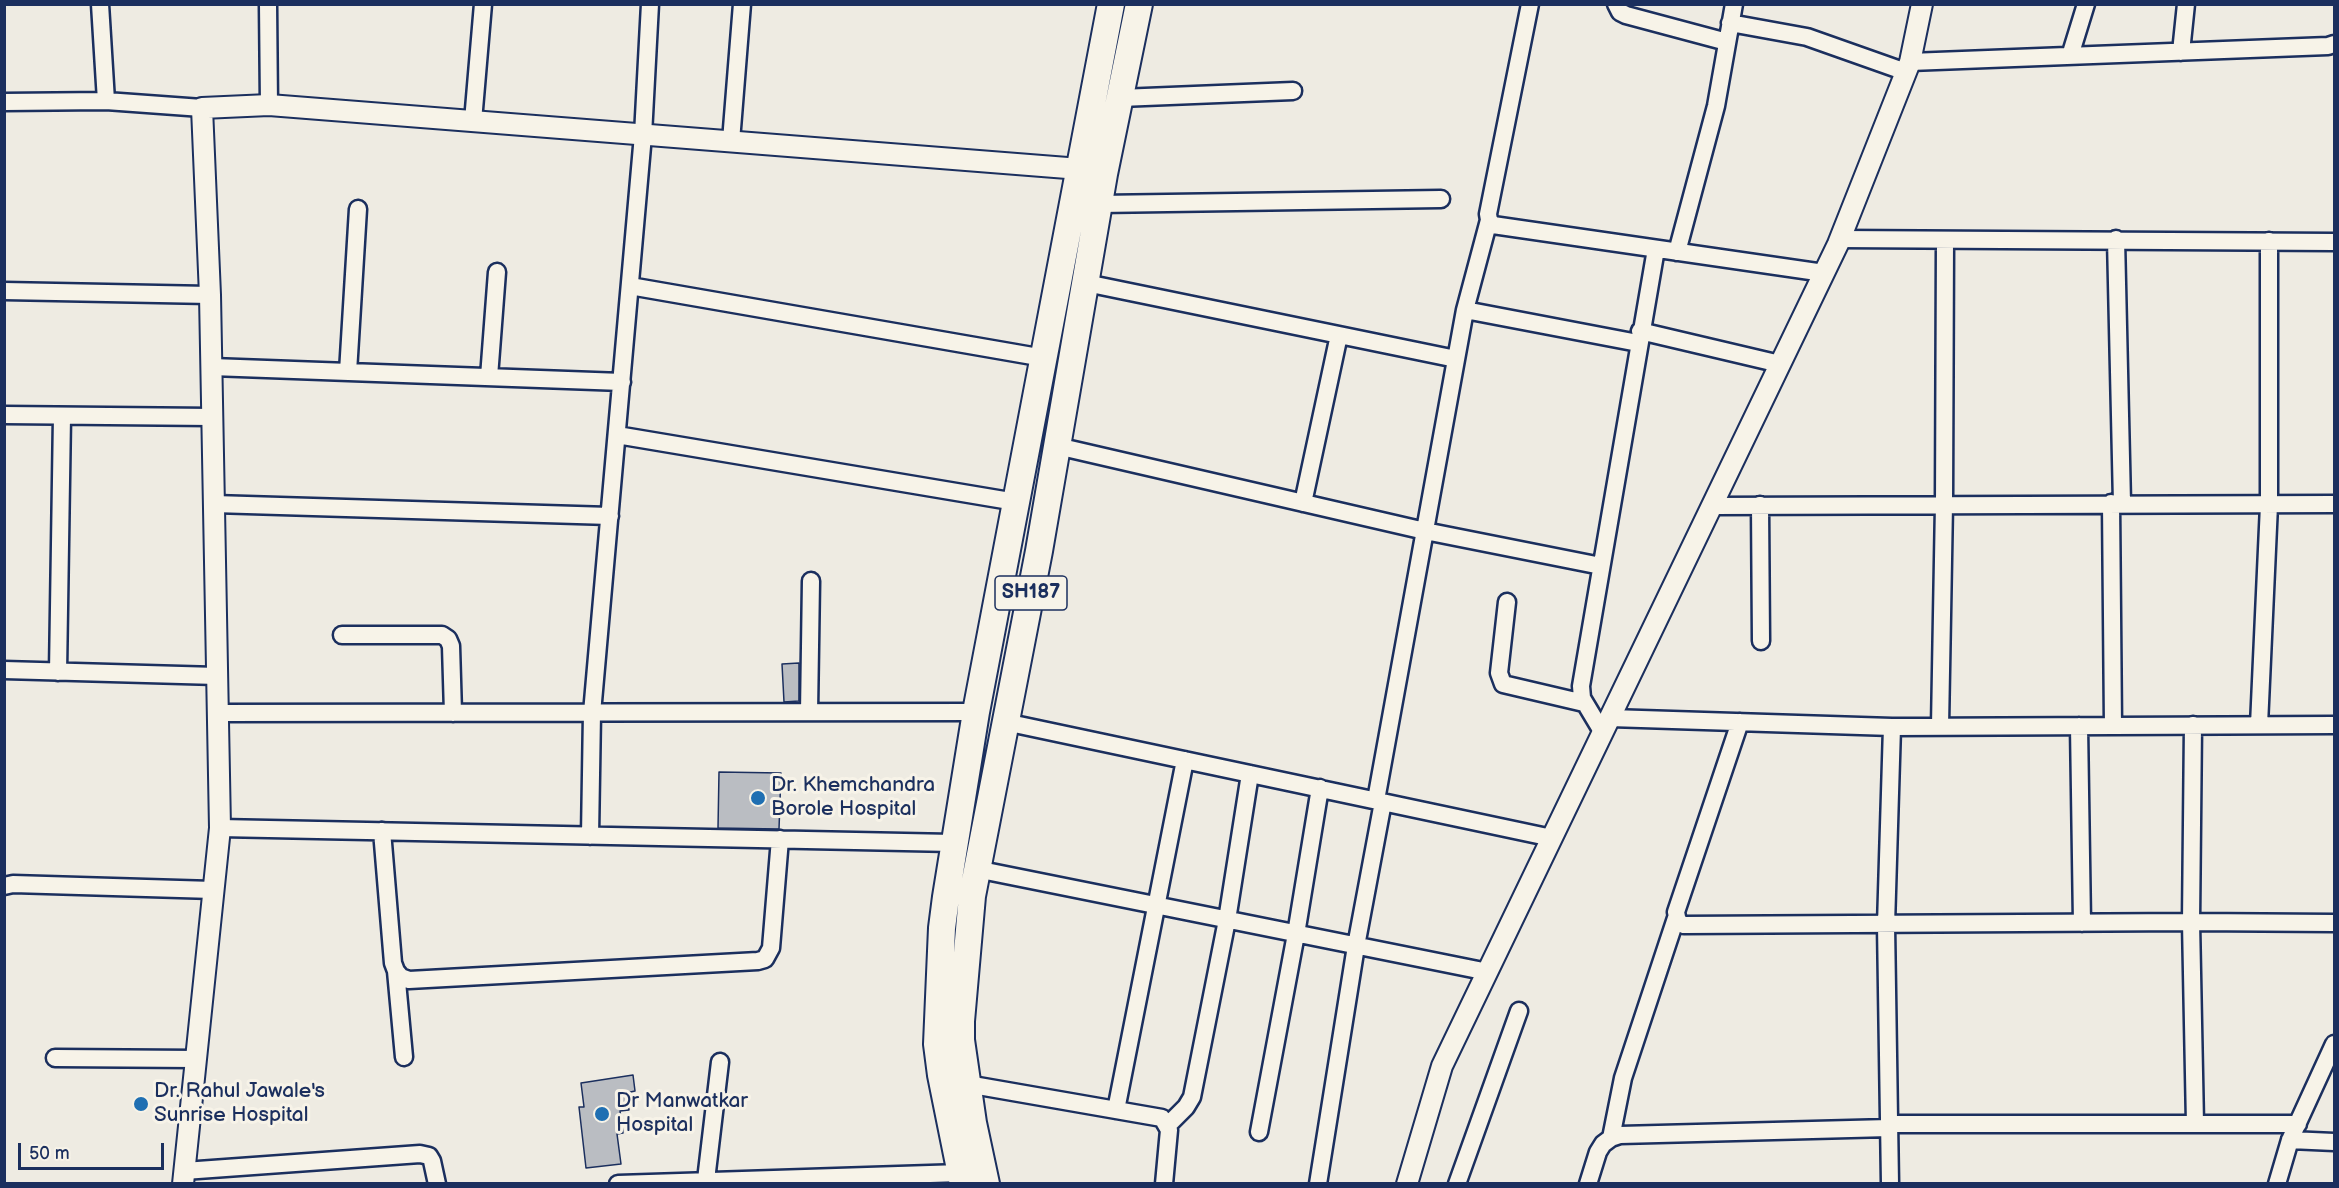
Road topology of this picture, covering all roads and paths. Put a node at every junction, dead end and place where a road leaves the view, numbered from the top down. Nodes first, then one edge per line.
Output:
1 (100, 4) edge
2 (268, 4) edge
3 (483, 4) edge
4 (650, 4) edge
5 (742, 4) edge
6 (1110, 4) edge
7 (1138, 4) edge
8 (1530, 4) edge
9 (1616, 4) edge
10 (1734, 4) edge
11 (1922, 4) edge
12 (2086, 4) edge
13 (2186, 4) edge
14 (1730, 23) junction
15 (1727, 42) junction
16 (2334, 44) edge
17 (2181, 52) junction
18 (2070, 56) junction
19 (1908, 67) junction
20 (1293, 91) dead end
21 (1120, 98) junction
22 (106, 101) junction
23 (4, 102) edge
24 (269, 105) junction
25 (208, 108) junction
26 (473, 121) junction
27 (643, 135) junction
28 (730, 141) junction
29 (1080, 169) junction
30 (1441, 199) dead end
31 (1099, 204) junction
32 (358, 209) dead end
33 (1489, 220) junction
34 (2116, 239) junction
35 (1839, 240) junction
36 (1945, 240) junction
37 (2269, 241) junction
38 (2334, 242) edge
39 (1656, 249) junction
40 (1677, 252) junction
41 (497, 272) dead end
42 (1824, 273) junction
43 (1086, 283) junction
44 (630, 286) junction
45 (4, 291) edge
46 (210, 295) junction
47 (1465, 310) junction
48 (1339, 335) junction
49 (1639, 337) junction
50 (1044, 358) junction
51 (1456, 359) junction
52 (1780, 364) junction
53 (224, 367) junction
54 (348, 372) junction
55 (489, 377) junction
56 (622, 382) junction
57 (4, 415) edge
58 (62, 416) junction
59 (213, 417) junction
60 (617, 435) junction
61 (1057, 446) junction
62 (1016, 502) junction
63 (1303, 503) junction
64 (2117, 503) junction
65 (214, 504) junction
66 (1944, 504) junction
67 (2334, 504) edge
68 (1760, 505) junction
69 (2269, 505) junction
70 (1713, 506) junction
71 (610, 516) junction
72 (1425, 531) junction
73 (1601, 566) junction
74 (811, 581) dead end
75 (1507, 602) dead end
76 (342, 635) dead end
77 (1761, 641) dead end
78 (4, 670) edge
79 (58, 672) junction
80 (217, 676) junction
81 (1584, 703) junction
82 (809, 712) junction
83 (976, 712) junction
84 (218, 713) junction
85 (453, 713) junction
86 (592, 713) junction
87 (1005, 722) junction
88 (1740, 722) junction
89 (2193, 725) junction
90 (2259, 725) junction
91 (2334, 725) edge
92 (1606, 726) junction
93 (1940, 726) junction
94 (2079, 726) junction
95 (2113, 726) junction
96 (1892, 727) junction
97 (1185, 760) junction
98 (1251, 774) junction
99 (1320, 788) junction
100 (1379, 801) junction
101 (220, 828) junction
102 (382, 831) junction
103 (590, 836) junction
104 (1552, 838) junction
105 (780, 839) junction
106 (953, 843) junction
107 (976, 869) junction
108 (4, 886) edge
109 (213, 890) junction
110 (1158, 906) junction
111 (1676, 918) junction
112 (1227, 920) junction
113 (2082, 922) junction
114 (2191, 922) junction
115 (2334, 923) edge
116 (1886, 925) junction
117 (1296, 934) junction
118 (1356, 946) junction
119 (396, 971) junction
120 (1488, 972) junction
121 (1519, 1011) dead end
122 (2334, 1044) edge
123 (404, 1057) dead end
124 (55, 1058) dead end
125 (196, 1059) junction
126 (720, 1062) dead end
127 (967, 1084) junction
128 (1116, 1110) junction
129 (2195, 1124) junction
130 (2298, 1124) junction
131 (1168, 1125) junction
132 (1889, 1126) junction
133 (1259, 1132) dead end
134 (1611, 1138) junction
135 (2290, 1140) junction
136 (2334, 1142) edge
137 (184, 1178) edge
138 (962, 1178) edge
139 (706, 1180) junction
140 (437, 1184) edge
141 (618, 1184) edge
142 (986, 1184) edge
143 (1164, 1184) edge
144 (1318, 1184) edge
145 (1407, 1184) edge
146 (1457, 1184) edge
147 (1588, 1184) edge
148 (1890, 1184) edge
149 (2277, 1184) edge

1 - 22 street
2 - 24 street
3 - 26 street
4 - 27 street
5 - 28 street
6 - 29 main road, SH187
7 - 21 main road, SH187
8 - 33 street
9 - 15 street
10 - 14 street
11 - 19 street
12 - 18 street
13 - 17 street
14 - 15 street
14 - 19 street
15 - 40 street
16 - 17 street
17 - 18 street
18 - 19 street
19 - 35 street
20 - 21 street
21 - 31 main road, SH187
22 - 23 street
22 - 25 street
24 - 25 street
24 - 26 street
25 - 46 street
26 - 27 street
27 - 28 street
27 - 44 street
28 - 29 street
29 - 50 main road, SH187
30 - 31 street
31 - 43 main road, SH187
32 - 54 street
33 - 39 street
33 - 47 street
34 - 36 street
34 - 37 street
34 - 64 street
35 - 36 street
35 - 42 street
36 - 66 street
37 - 38 street
37 - 69 street
39 - 40 street
39 - 49 street
40 - 42 street
41 - 55 street
42 - 52 street
43 - 48 street
43 - 61 main road, SH187
44 - 50 street
44 - 56 street
45 - 46 street
46 - 53 street
47 - 49 street
47 - 51 street
48 - 51 street
48 - 63 street
49 - 52 street
49 - 73 street
50 - 62 main road, SH187
51 - 72 street
52 - 70 street
53 - 54 street
53 - 59 street
54 - 55 street
55 - 56 street
56 - 60 street
57 - 58 street
58 - 59 street
58 - 79 street
59 - 65 street
60 - 62 street
60 - 71 street
61 - 63 street
61 - 87 main road, SH187
62 - 83 main road, SH187
63 - 72 street
64 - 66 street
64 - 69 street
64 - 95 street
65 - 71 street
65 - 80 street
66 - 68 street
66 - 93 street
67 - 69 street
68 - 70 street
68 - 77 street
69 - 90 street
70 - 92 street
71 - 86 street
72 - 73 street
72 - 100 street
73 - 81 street
74 - 82 street
75 - 81 street
76 - 85 street
78 - 79 street
79 - 80 street
80 - 84 street
81 - 92 street
82 - 83 street
82 - 86 street
83 - 106 main road, SH187
84 - 85 street
84 - 101 street
85 - 86 street
86 - 103 street
87 - 97 street
87 - 107 main road, SH187
88 - 92 street
88 - 96 street
88 - 111 street
89 - 90 street
89 - 95 street
89 - 114 street
90 - 91 street
92 - 104 street
93 - 94 street
93 - 96 street
94 - 95 street
94 - 113 street
96 - 116 street
97 - 98 street
97 - 110 street
98 - 99 street
98 - 112 street
99 - 100 street
99 - 117 street
100 - 104 street
100 - 118 street
101 - 102 street
101 - 109 street
102 - 103 street
102 - 119 street
103 - 105 street
104 - 120 street
105 - 106 street
105 - 119 street
106 - 138 main road, SH187
107 - 110 street
107 - 127 main road, SH187
108 - 109 street
109 - 125 street
110 - 112 street
110 - 128 street
111 - 116 street
111 - 134 street
112 - 117 street
112 - 131 street
113 - 114 street
113 - 116 street
114 - 115 street
114 - 129 street
116 - 132 street
117 - 118 street
117 - 133 street
118 - 120 street
118 - 144 street
119 - 123 street
120 - 145 street
121 - 146 street
122 - 130 street
124 - 125 street
125 - 137 street
126 - 139 street
127 - 128 street
127 - 142 main road, SH187
128 - 131 street
129 - 130 street
129 - 132 street
130 - 135 street
131 - 143 street
132 - 134 street
132 - 148 street
134 - 147 street
135 - 136 street
135 - 149 street
137 - 140 street
138 - 139 street
139 - 141 street

